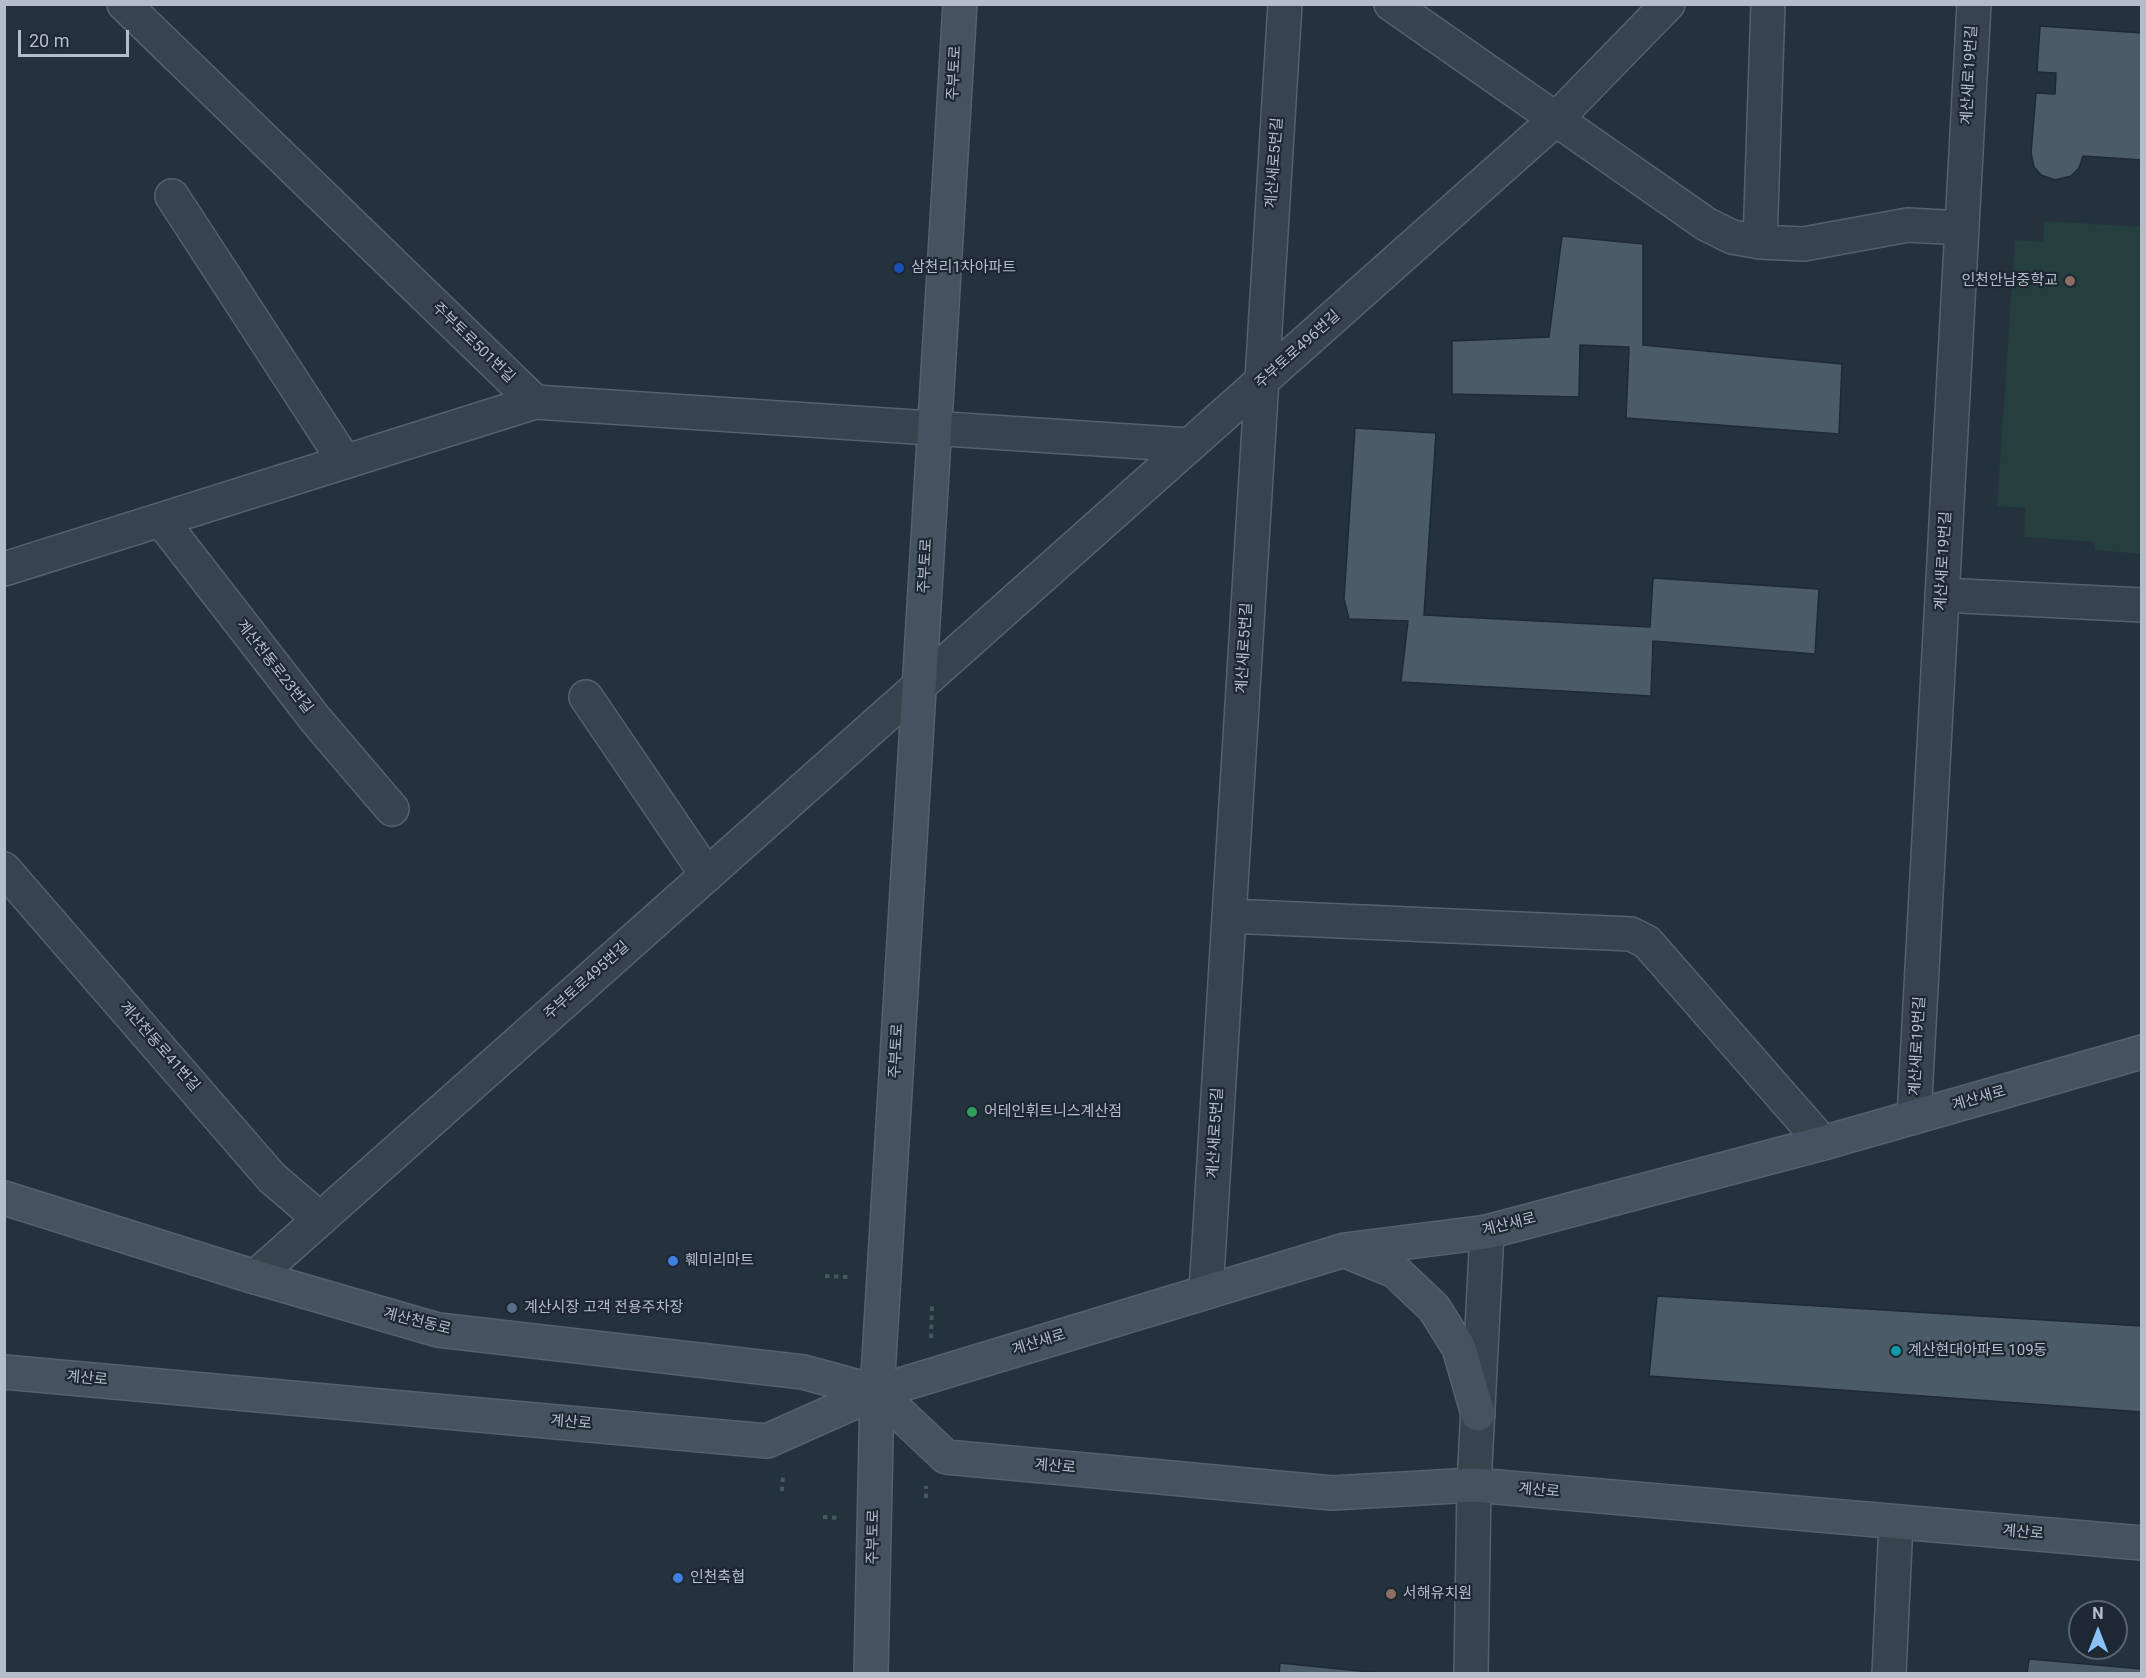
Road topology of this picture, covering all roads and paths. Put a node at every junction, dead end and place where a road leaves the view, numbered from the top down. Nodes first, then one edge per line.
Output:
1 (124, 4) edge
2 (960, 4) edge
3 (1285, 4) edge
4 (1391, 4) edge
5 (1668, 4) edge
6 (1768, 4) edge
7 (1974, 4) edge
8 (1556, 119) junction
9 (172, 196) dead end
10 (1962, 228) junction
11 (1760, 242) junction
12 (1262, 382) junction
13 (535, 402) junction
14 (934, 429) junction
15 (1189, 446) junction
16 (345, 462) junction
17 (161, 520) junction
18 (4, 569) edge
19 (1942, 595) junction
20 (2142, 605) edge
21 (919, 686) junction
22 (586, 697) dead end
23 (392, 809) dead end
24 (4, 870) edge
25 (707, 875) junction
26 (1229, 916) junction
27 (2142, 1053) edge
28 (1914, 1117) junction
29 (1823, 1143) junction
30 (4, 1198) edge
31 (320, 1219) junction
32 (1488, 1232) junction
33 (1344, 1250) junction
34 (255, 1277) junction
35 (1206, 1292) junction
36 (4, 1372) edge
37 (877, 1392) junction
38 (1478, 1414) junction
39 (1474, 1485) junction
40 (1896, 1522) junction
41 (2142, 1543) edge
42 (871, 1674) edge
43 (1471, 1674) edge
44 (1889, 1674) edge

1 - 13 street, 주부토로501번길
2 - 14 street, 주부토로
3 - 12 street, 계산새로5번길
4 - 8 street
5 - 8 street, 주부토로496번길
6 - 11 street
7 - 10 street, 계산새로19번길
8 - 11 street
8 - 12 street, 주부토로496번길
9 - 16 street
10 - 11 street
10 - 19 street, 계산새로19번길
12 - 15 street, 주부토로496번길
12 - 26 street, 계산새로5번길
13 - 14 street
13 - 16 street
14 - 15 street
14 - 21 street, 주부토로
15 - 21 street, 주부토로496번길
16 - 17 street
17 - 18 street
17 - 23 street, 계산천동로23번길
19 - 20 street
19 - 28 street, 계산새로19번길
21 - 25 street, 주부토로495번길
21 - 37 street, 주부토로
22 - 25 street
24 - 31 street, 계산천동로41번길
25 - 31 street, 주부토로495번길
26 - 29 street
26 - 35 street, 계산새로5번길
27 - 28 street, 계산새로
28 - 29 street, 계산새로
29 - 32 street, 계산새로
30 - 34 street, 계산천동로
31 - 34 street, 주부토로495번길
32 - 33 street, 계산새로
32 - 38 street
33 - 35 street, 계산새로
33 - 38 street
34 - 37 street, 계산천동로
35 - 37 street, 계산새로
36 - 37 street, 계산로
37 - 39 street, 계산로
37 - 42 street, 주부토로
38 - 39 street
39 - 40 street, 계산로
39 - 43 street
40 - 41 street, 계산로
40 - 44 street

